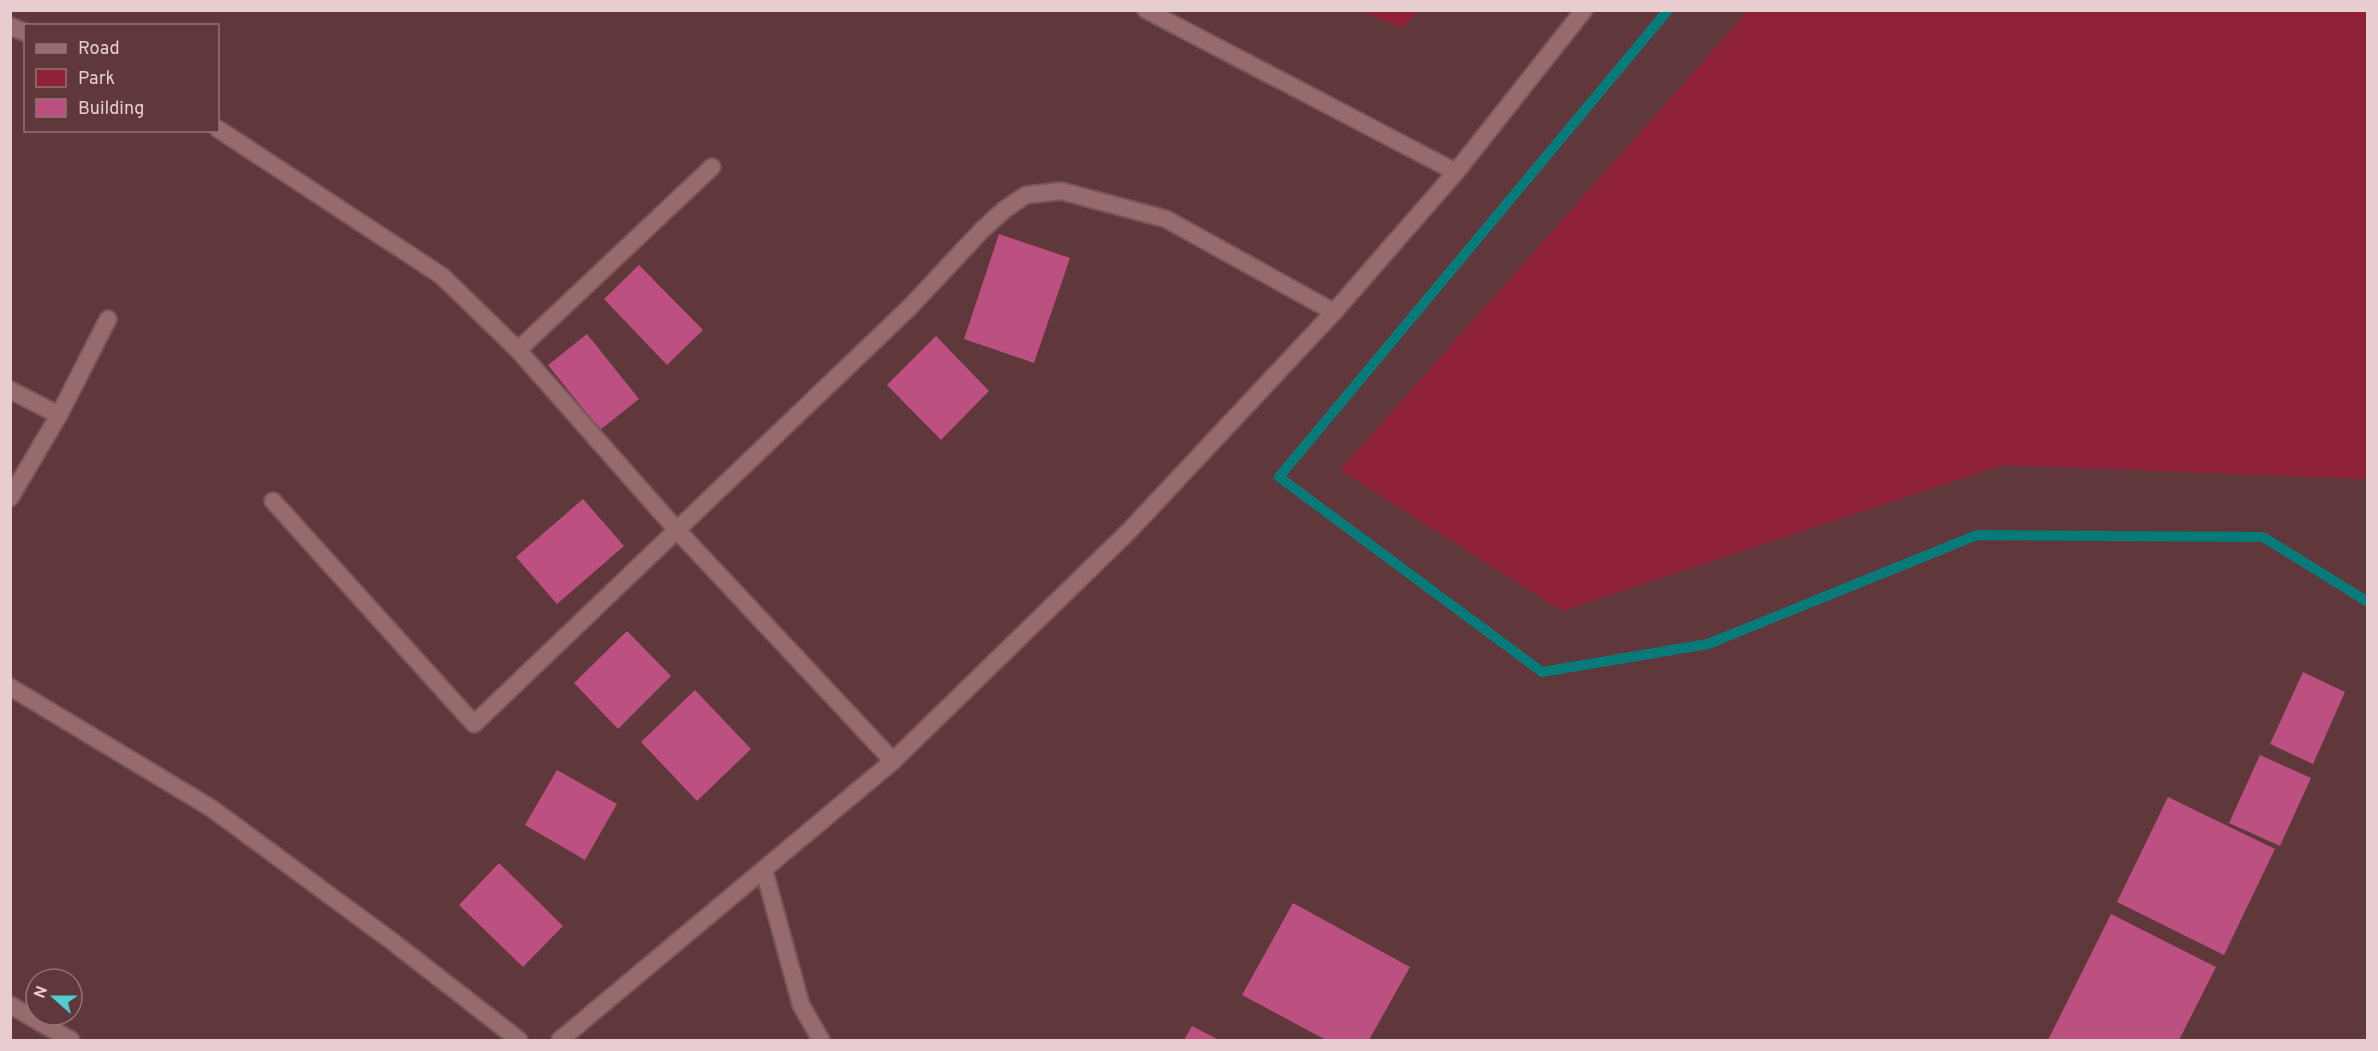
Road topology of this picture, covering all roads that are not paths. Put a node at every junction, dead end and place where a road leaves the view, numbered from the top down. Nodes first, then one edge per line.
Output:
1 (1146, 10) edge
2 (1584, 10) edge
3 (10, 26) edge
4 (24, 32) edge
5 (219, 130) edge
6 (712, 167) dead end
7 (1456, 172) junction
8 (1334, 312) junction
9 (108, 319) dead end
10 (518, 350) junction
11 (10, 390) edge
12 (58, 415) junction
13 (10, 498) edge
14 (273, 501) dead end
15 (676, 529) junction
16 (10, 687) edge
17 (893, 761) junction
18 (764, 870) junction
19 (10, 1005) edge
20 (71, 1041) edge
21 (519, 1041) edge
22 (560, 1041) edge
23 (821, 1041) edge

1 - 7 street
2 - 7 street
3 - 4 street
5 - 10 street
6 - 10 street
7 - 8 street
8 - 15 street
8 - 17 street
9 - 12 street
10 - 15 street
11 - 12 street
12 - 13 street
14 - 15 street
15 - 17 street
16 - 21 street
17 - 18 street
18 - 22 street
18 - 23 street
19 - 20 street

